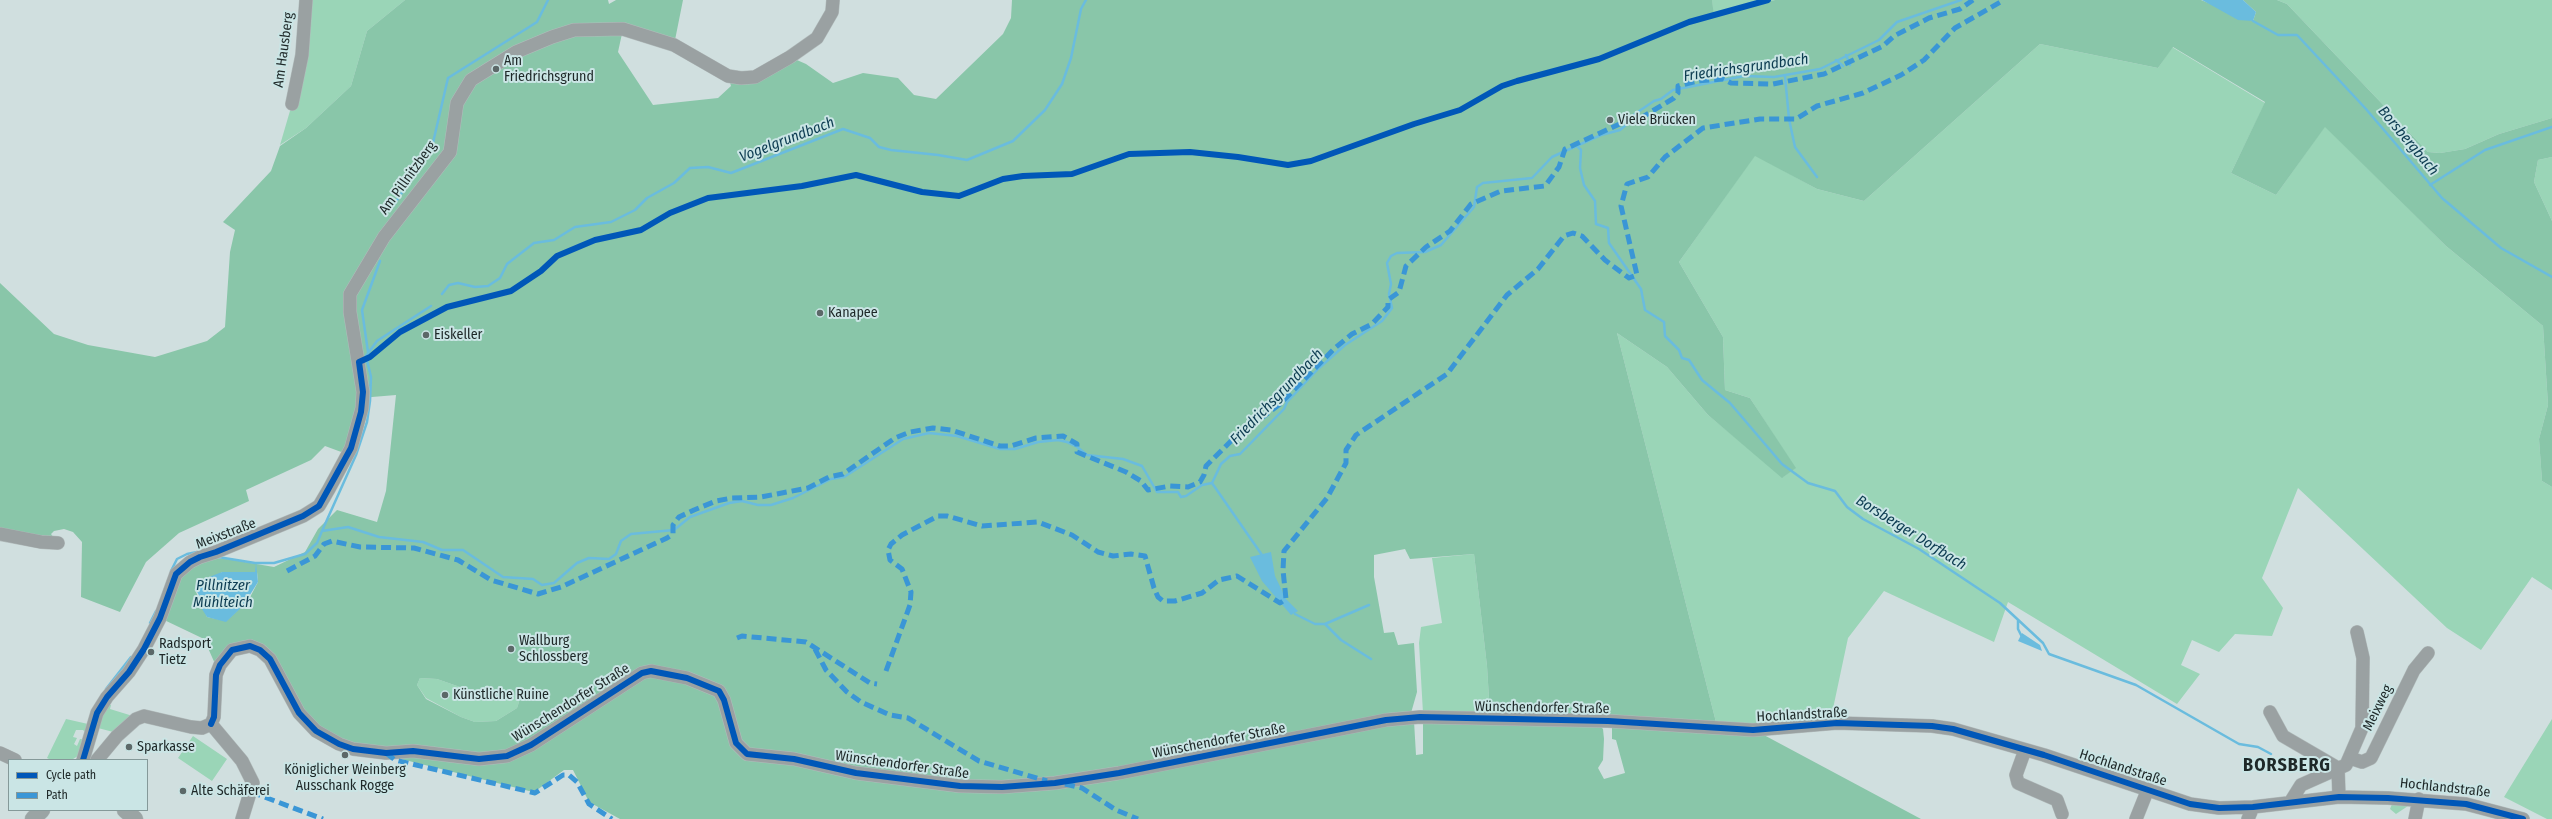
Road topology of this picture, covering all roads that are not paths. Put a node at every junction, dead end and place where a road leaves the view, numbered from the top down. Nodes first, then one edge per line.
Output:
1 (306, 0) edge
2 (833, 0) edge
3 (292, 104) dead end
4 (361, 373) joint
5 (0, 534) edge
6 (58, 543) dead end
7 (2357, 632) dead end
8 (2428, 653) dead end
9 (2270, 712) dead end
10 (211, 724) junction
11 (1716, 729) joint
12 (2025, 750) junction
13 (0, 753) edge
14 (2350, 758) junction
15 (13, 759) edge
16 (83, 759) edge
17 (98, 759) edge
18 (2338, 768) junction
19 (2148, 789) junction
20 (2339, 797) junction
21 (2419, 800) junction
22 (2291, 801) junction
23 (41, 811) edge
24 (126, 811) edge
25 (2250, 813) edge
26 (2062, 814) dead end
27 (33, 819) edge
28 (135, 819) edge
29 (242, 819) edge
30 (2136, 819) edge
31 (2415, 819) edge
32 (2523, 819) edge

1 - 3 street, Am Hausberg
2 - 4 street, Am Pillnitzberg
4 - 16 street, Meixstraße
5 - 6 street
7 - 14 street, Meixweg
8 - 14 street, Meixweg
9 - 18 street
10 - 11 street, Wünschendorfer Straße
10 - 17 street
10 - 29 street
11 - 12 street, Hochlandstraße
12 - 19 street, Hochlandstraße
12 - 26 street
13 - 15 street
14 - 18 street, Meixweg
18 - 20 street
18 - 22 street, Meixweg
19 - 25 street, Hochlandstraße
19 - 30 street, Hochlandstraße
20 - 21 street, Hochlandstraße
20 - 22 street, Hochlandstraße
21 - 31 street
21 - 32 street, Hochlandstraße
22 - 25 street, Hochlandstraße
23 - 27 main road
24 - 28 main road

